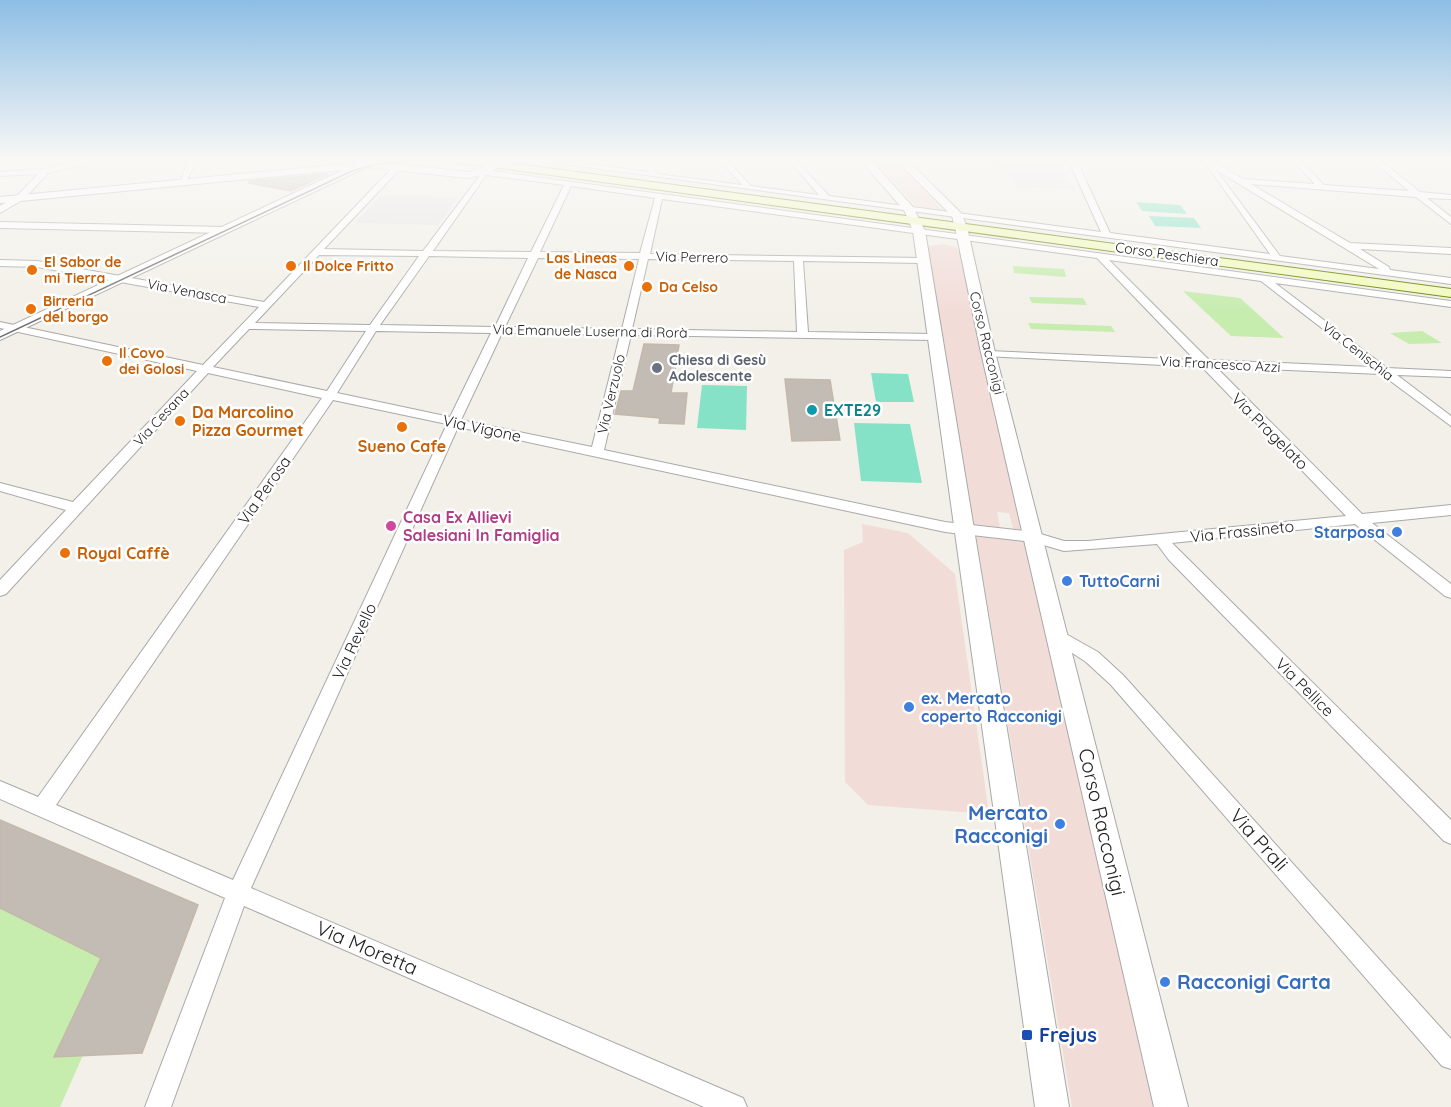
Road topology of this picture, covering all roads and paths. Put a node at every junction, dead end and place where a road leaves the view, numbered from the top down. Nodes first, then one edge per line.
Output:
1 (266, 211) edge
2 (356, 211) edge
3 (460, 211) edge
4 (556, 211) edge
5 (656, 211) edge
6 (815, 211) edge
7 (842, 211) edge
8 (877, 211) edge
9 (906, 211) edge
10 (943, 211) edge
11 (1095, 211) edge
12 (1241, 211) edge
13 (1289, 211) edge
14 (1438, 211) edge
15 (914, 220) junction
16 (1451, 221) edge
17 (0, 225) edge
18 (224, 230) junction
19 (961, 233) junction
20 (1107, 236) junction
21 (1347, 246) junction
22 (1451, 251) edge
23 (317, 252) junction
24 (427, 253) junction
25 (535, 254) junction
26 (922, 255) junction
27 (646, 256) junction
28 (1100, 256) junction
29 (798, 258) junction
30 (1277, 258) junction
31 (0, 263) edge
32 (1391, 272) junction
33 (121, 279) junction
34 (1265, 280) junction
35 (1451, 280) edge
36 (1417, 288) junction
37 (1448, 302) edge
38 (266, 305) junction
39 (0, 325) edge
40 (246, 326) junction
41 (16, 328) junction
42 (373, 328) junction
43 (499, 330) junction
44 (625, 331) junction
45 (803, 334) junction
46 (0, 336) edge
47 (934, 337) junction
48 (989, 354) junction
49 (1202, 363) junction
50 (206, 368) junction
51 (1383, 371) junction
52 (1451, 374) edge
53 (330, 395) junction
54 (454, 422) junction
55 (1451, 422) edge
56 (597, 452) junction
57 (0, 487) edge
58 (77, 508) junction
59 (1451, 510) edge
60 (1359, 520) junction
61 (964, 530) junction
62 (1034, 537) junction
63 (1161, 539) junction
64 (0, 590) edge
65 (1451, 592) edge
66 (1057, 635) junction
67 (0, 790) edge
68 (42, 808) junction
69 (1451, 834) edge
70 (238, 893) junction
71 (1451, 1057) edge
72 (158, 1107) edge
73 (734, 1107) edge
74 (1052, 1107) edge
75 (1171, 1107) edge

1 - 18 street
2 - 23 street, Via Cesana
3 - 24 street, Via Perosa
4 - 25 street, Via Revello
5 - 27 street, Via Verzuolo
6 - 15 street, Corso Peschiera
7 - 15 main road, Corso Peschiera
8 - 15 street, Corso Peschiera
9 - 15 street
10 - 19 street
11 - 20 street
12 - 30 street
13 - 21 street
14 - 16 street
15 - 19 main road, Corso Peschiera
15 - 26 street
17 - 18 street
18 - 33 street
19 - 20 street, Corso Peschiera
19 - 26 street
19 - 28 street, Corso Peschiera
19 - 36 main road, Corso Peschiera
19 - 48 street, Corso Racconigi
20 - 30 street, Corso Peschiera
21 - 22 street
21 - 32 street
23 - 24 street, Via Perrero
23 - 38 street, Via Cesana
24 - 25 street, Via Perrero
24 - 42 street, Via Perosa
25 - 27 street, Via Perrero
25 - 43 street, Via Revello
26 - 29 street, Via Perrero
26 - 47 street
27 - 29 street, Via Perrero
27 - 44 street, Via Verzuolo
28 - 34 street, Corso Peschiera
28 - 49 street, Via Pragelato
29 - 45 street
30 - 32 street, Corso Peschiera
31 - 33 street, Via Venasca
32 - 35 street, Corso Peschiera
32 - 36 street
33 - 38 street, Via Venasca
33 - 41 street
34 - 37 street, Corso Peschiera
34 - 51 street, Via Cenischia
36 - 37 main road, Corso Peschiera
38 - 40 street, Via Cesana
39 - 41 street, Via Vigone
40 - 42 street, Via Emanuele Luserna di Rorà
40 - 50 street, Via Cesana
41 - 46 street
41 - 50 street, Via Vigone
42 - 43 street, Via Emanuele Luserna di Rorà
42 - 53 street, Via Perosa
43 - 44 street, Via Emanuele Luserna di Rorà
43 - 54 street, Via Revello
44 - 45 street, Via Emanuele Luserna di Rorà
44 - 56 street, Via Verzuolo
45 - 47 street, Via Emanuele Luserna di Rorà
47 - 61 street
48 - 49 street, Via Francesco Azzi
48 - 62 street, Corso Racconigi
49 - 51 street, Via Francesco Azzi
49 - 60 street, Via Pragelato
50 - 53 street, Via Vigone
50 - 58 street, Via Cesana
51 - 52 street, Via Francesco Azzi
51 - 55 street, Via Cenischia
53 - 54 street, Via Vigone
53 - 68 street, Via Perosa
54 - 56 street, Via Vigone
54 - 70 street, Via Revello
56 - 61 street, Via Vigone
57 - 58 street
58 - 64 street, Via Cesana
59 - 60 street, Via Frassineto
60 - 63 street, Via Frassineto
60 - 65 street, Via Pragelato
61 - 62 street
61 - 74 street
62 - 63 street, Via Frassineto
62 - 66 street, Corso Racconigi
63 - 69 street, Via Pellice
66 - 71 street, Via Prali
66 - 75 street, Corso Racconigi
67 - 68 street, Via Moretta
68 - 70 street, Via Moretta
70 - 72 street, Via Revello
70 - 73 street, Via Moretta

